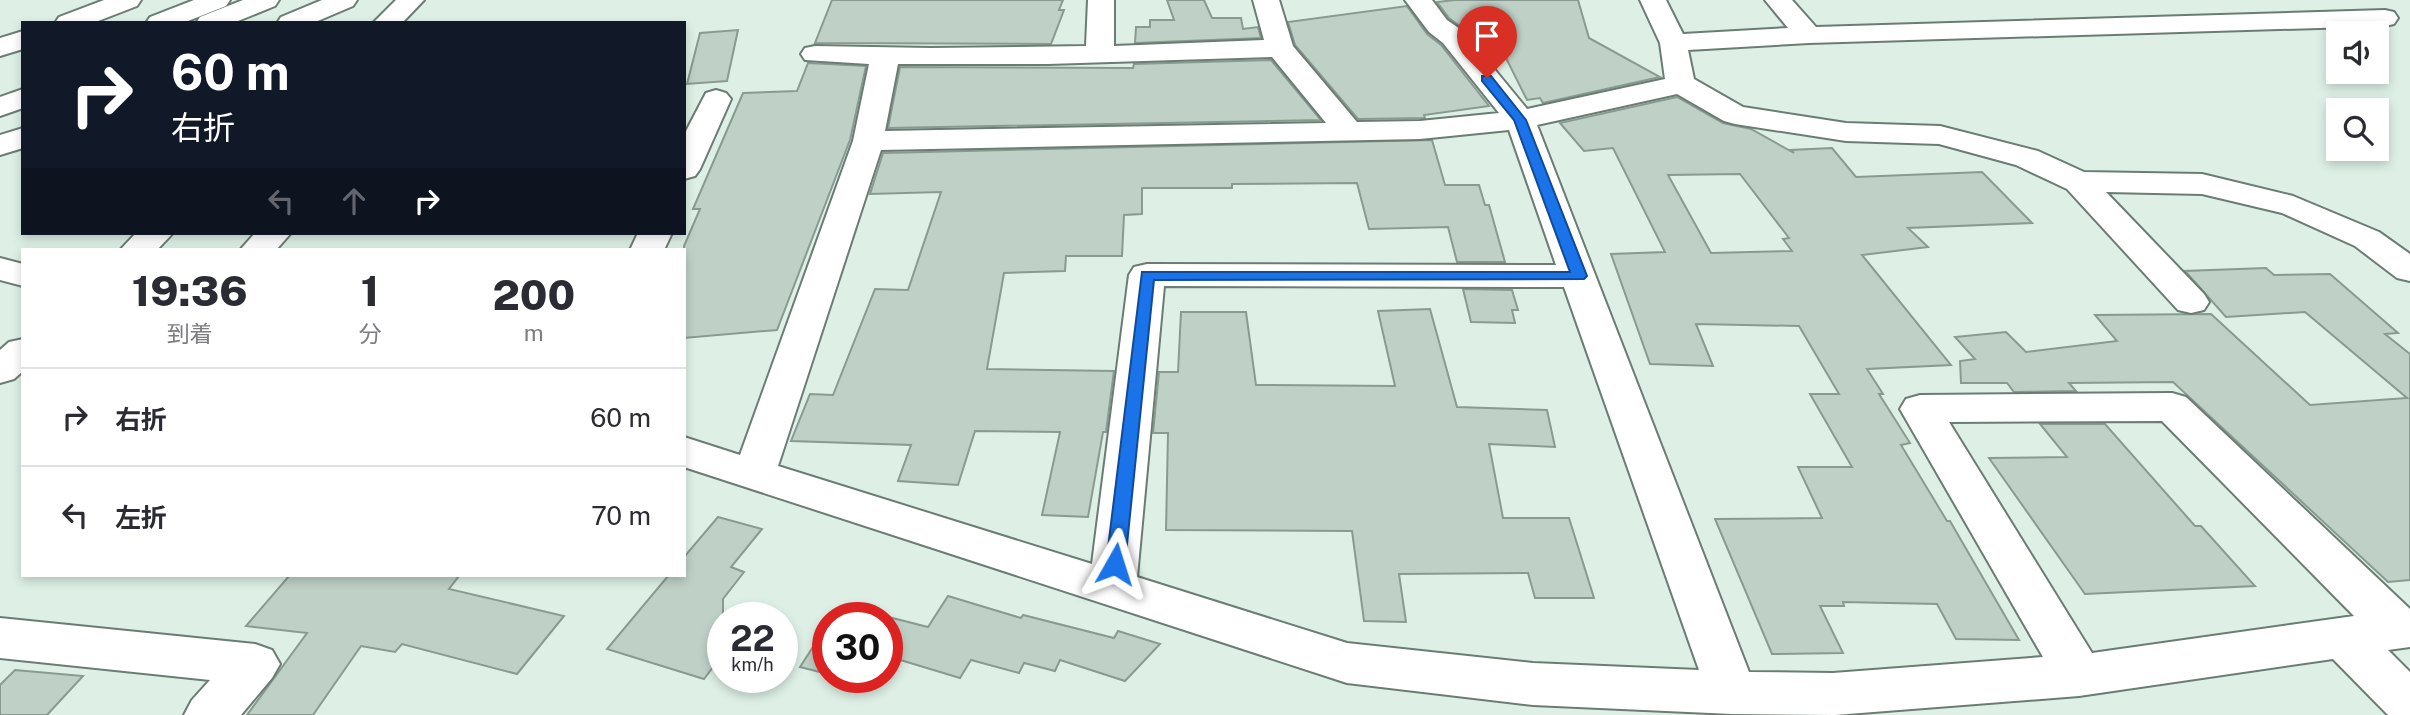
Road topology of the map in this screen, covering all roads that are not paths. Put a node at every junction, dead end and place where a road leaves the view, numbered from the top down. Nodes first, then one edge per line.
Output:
1 (128, 0) edge
2 (217, 0) edge
3 (266, 0) edge
4 (344, 0) edge
5 (411, 0) edge
6 (1101, 0) edge
7 (1266, 0) edge
8 (1418, 0) edge
9 (1653, 0) edge
10 (1778, 0) edge
11 (2142, 0) edge
12 (2350, 0) edge
13 (1968, 7) dead end
14 (73, 21) edge
15 (164, 21) edge
16 (214, 21) edge
17 (295, 21) edge
18 (388, 21) edge
19 (2397, 22) edge
20 (2175, 25) junction
21 (1993, 29) junction
22 (1809, 35) junction
23 (21, 41) edge
24 (1674, 43) junction
25 (0, 48) edge
26 (1280, 48) junction
27 (814, 54) dead end
28 (1100, 54) junction
29 (885, 57) junction
30 (21, 77) edge
31 (1681, 84) junction
32 (0, 85) edge
33 (21, 99) edge
34 (716, 99) dead end
35 (0, 107) edge
36 (1520, 120) junction
37 (1349, 132) junction
38 (21, 137) edge
39 (868, 141) junction
40 (0, 146) edge
41 (686, 165) edge
42 (2078, 182) junction
43 (154, 235) edge
44 (272, 235) edge
45 (139, 248) edge
46 (259, 248) edge
47 (0, 269) edge
48 (2410, 270) edge
49 (21, 274) edge
50 (1579, 276) junction
51 (2191, 302) dead end
52 (21, 353) edge
53 (0, 370) edge
54 (686, 453) edge
55 (755, 474) junction
56 (1112, 590) junction
57 (2404, 629) edge
58 (2343, 637) junction
59 (0, 638) edge
60 (2079, 675) junction
61 (1732, 693) junction
62 (2410, 704) edge
63 (210, 715) edge

1 - 14 main road
2 - 15 main road
3 - 16 main road
4 - 17 main road
5 - 18 main road
6 - 28 main road
7 - 26 main road
8 - 36 main road
9 - 24 main road
10 - 22 main road
11 - 20 main road
12 - 19 main road
13 - 21 main road
19 - 20 main road
20 - 21 main road
21 - 22 main road
22 - 24 main road
23 - 25 main road
24 - 31 main road
26 - 28 main road
26 - 37 main road
27 - 29 main road
28 - 29 main road
29 - 39 main road
30 - 32 main road
31 - 36 main road
31 - 42 main road
33 - 35 main road
34 - 41 main road
36 - 37 main road
36 - 50 main road
37 - 39 main road
38 - 40 main road
39 - 55 main road
42 - 48 main road
42 - 51 main road
43 - 45 main road
44 - 46 main road
47 - 49 main road
50 - 56 main road
50 - 61 main road
52 - 53 main road
54 - 55 main road
55 - 56 main road
56 - 61 main road
57 - 58 main road
57 - 60 main road
58 - 60 main road
58 - 62 main road
59 - 63 main road
60 - 61 main road

